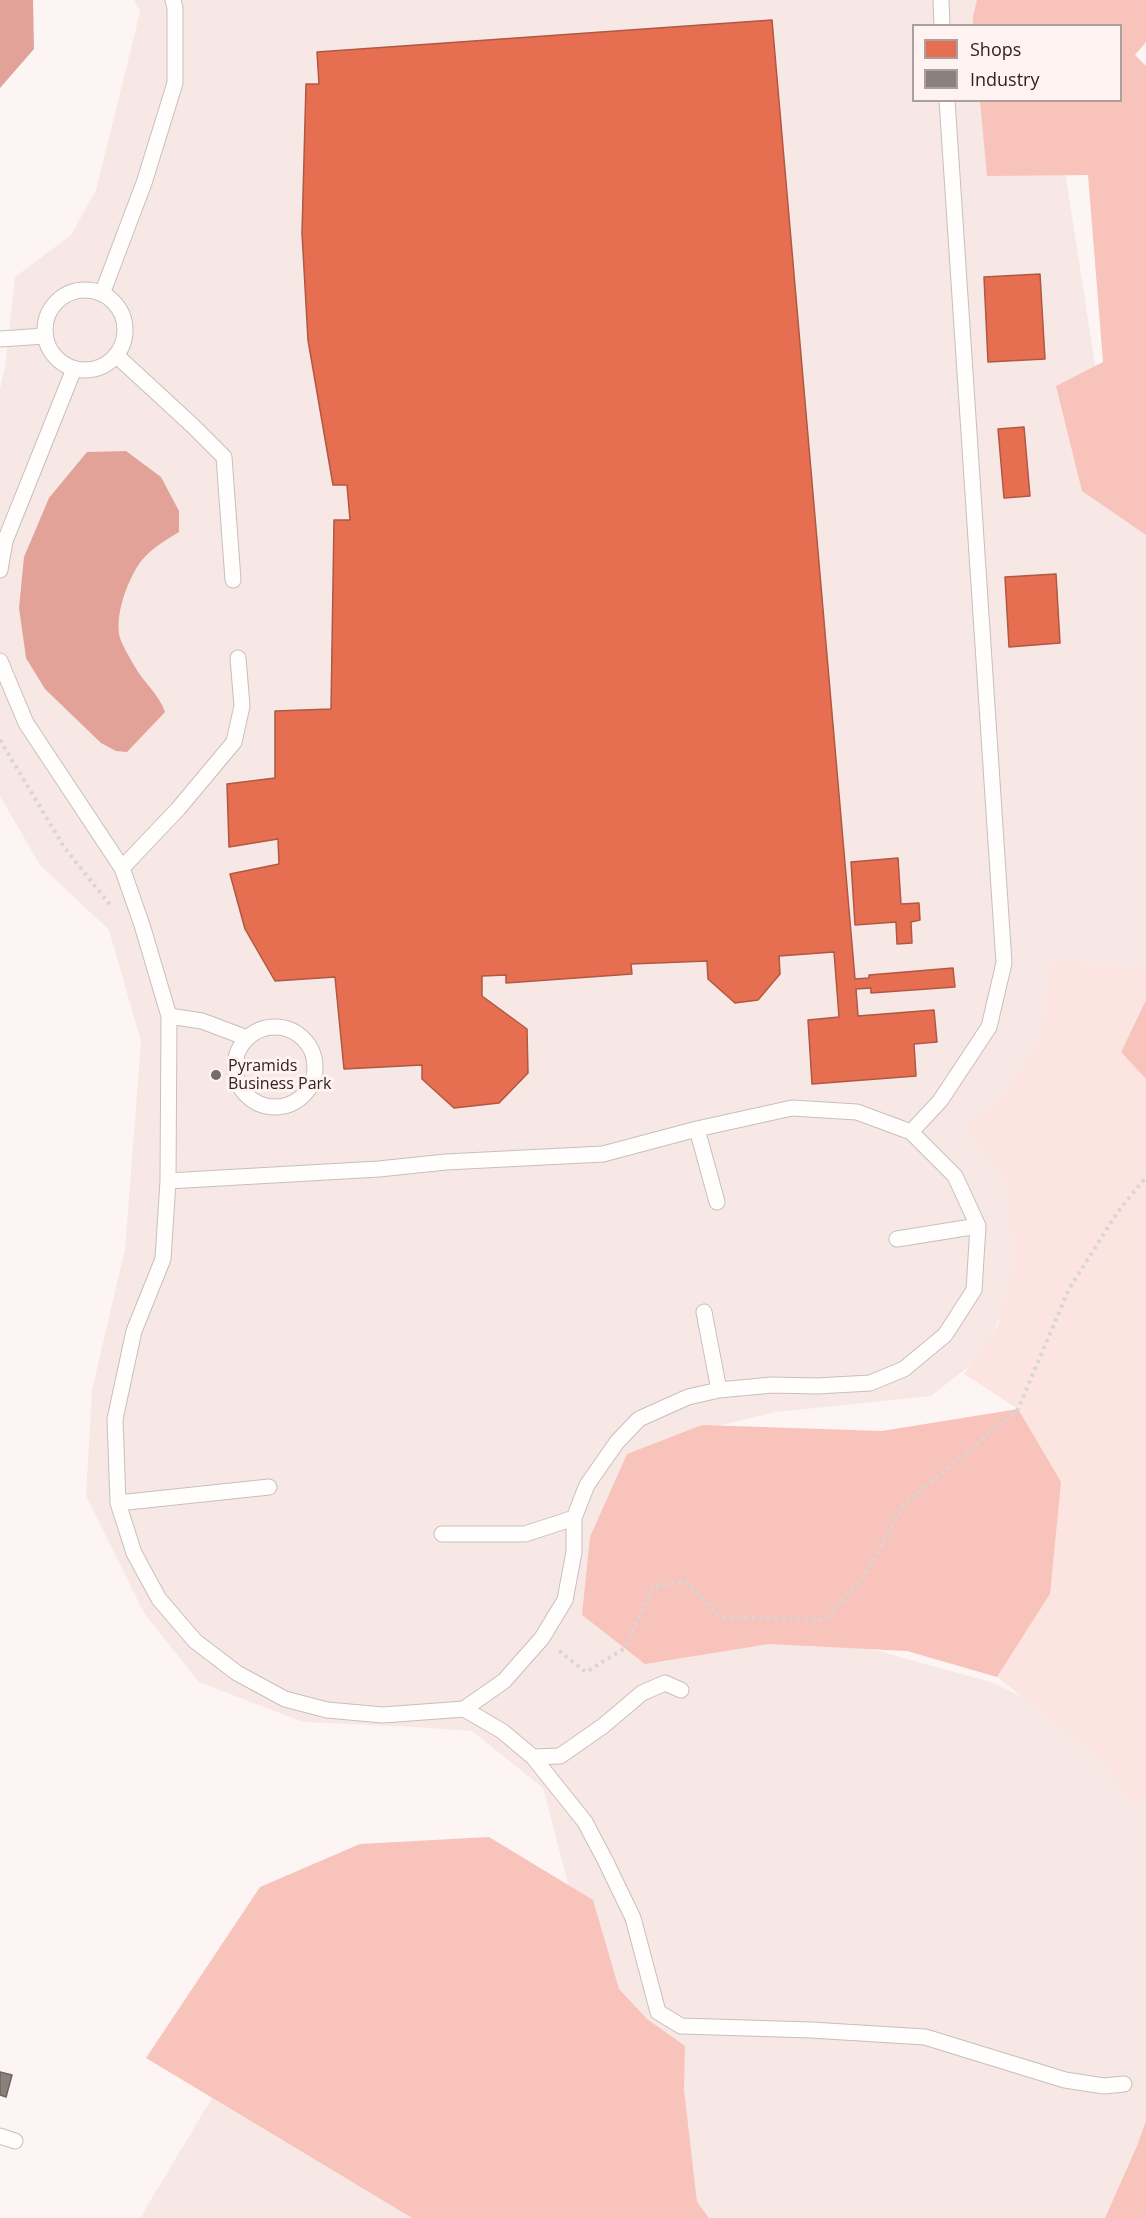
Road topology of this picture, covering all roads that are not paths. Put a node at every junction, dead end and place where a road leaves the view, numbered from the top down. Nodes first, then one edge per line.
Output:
1 (173, 0) edge
2 (941, 0) edge
3 (942, 24) edge
4 (947, 102) edge
5 (102, 294) junction
6 (45, 336) junction
7 (0, 339) edge
8 (117, 356) junction
9 (74, 369) junction
10 (0, 570) edge
11 (233, 580) dead end
12 (238, 658) dead end
13 (0, 662) edge
14 (122, 868) junction
15 (169, 1017) junction
16 (247, 1038) junction
17 (697, 1129) junction
18 (911, 1132) junction
19 (168, 1181) junction
20 (717, 1202) dead end
21 (978, 1226) junction
22 (897, 1239) dead end
23 (704, 1312) dead end
24 (719, 1390) junction
25 (269, 1487) dead end
26 (118, 1503) junction
27 (573, 1518) junction
28 (442, 1534) dead end
29 (681, 1690) dead end
30 (464, 1709) junction
31 (533, 1757) junction
32 (1124, 2084) dead end
33 (0, 2136) edge
34 (15, 2141) dead end

1 - 5 lane
2 - 3 lane
4 - 18 lane
5 - 6 lane
5 - 8 lane
6 - 7 lane
6 - 9 lane
8 - 9 lane
8 - 11 lane
9 - 10 lane
12 - 14 lane
13 - 14 lane
14 - 15 lane
15 - 16 lane
15 - 19 lane
16 - 16 lane
17 - 18 lane
17 - 19 lane
17 - 20 lane
18 - 21 lane
19 - 26 lane
21 - 22 lane
21 - 24 lane
23 - 24 lane
24 - 27 lane
25 - 26 lane
26 - 30 lane
27 - 28 lane
27 - 30 lane
29 - 31 lane
30 - 31 lane
31 - 32 lane
33 - 34 lane

